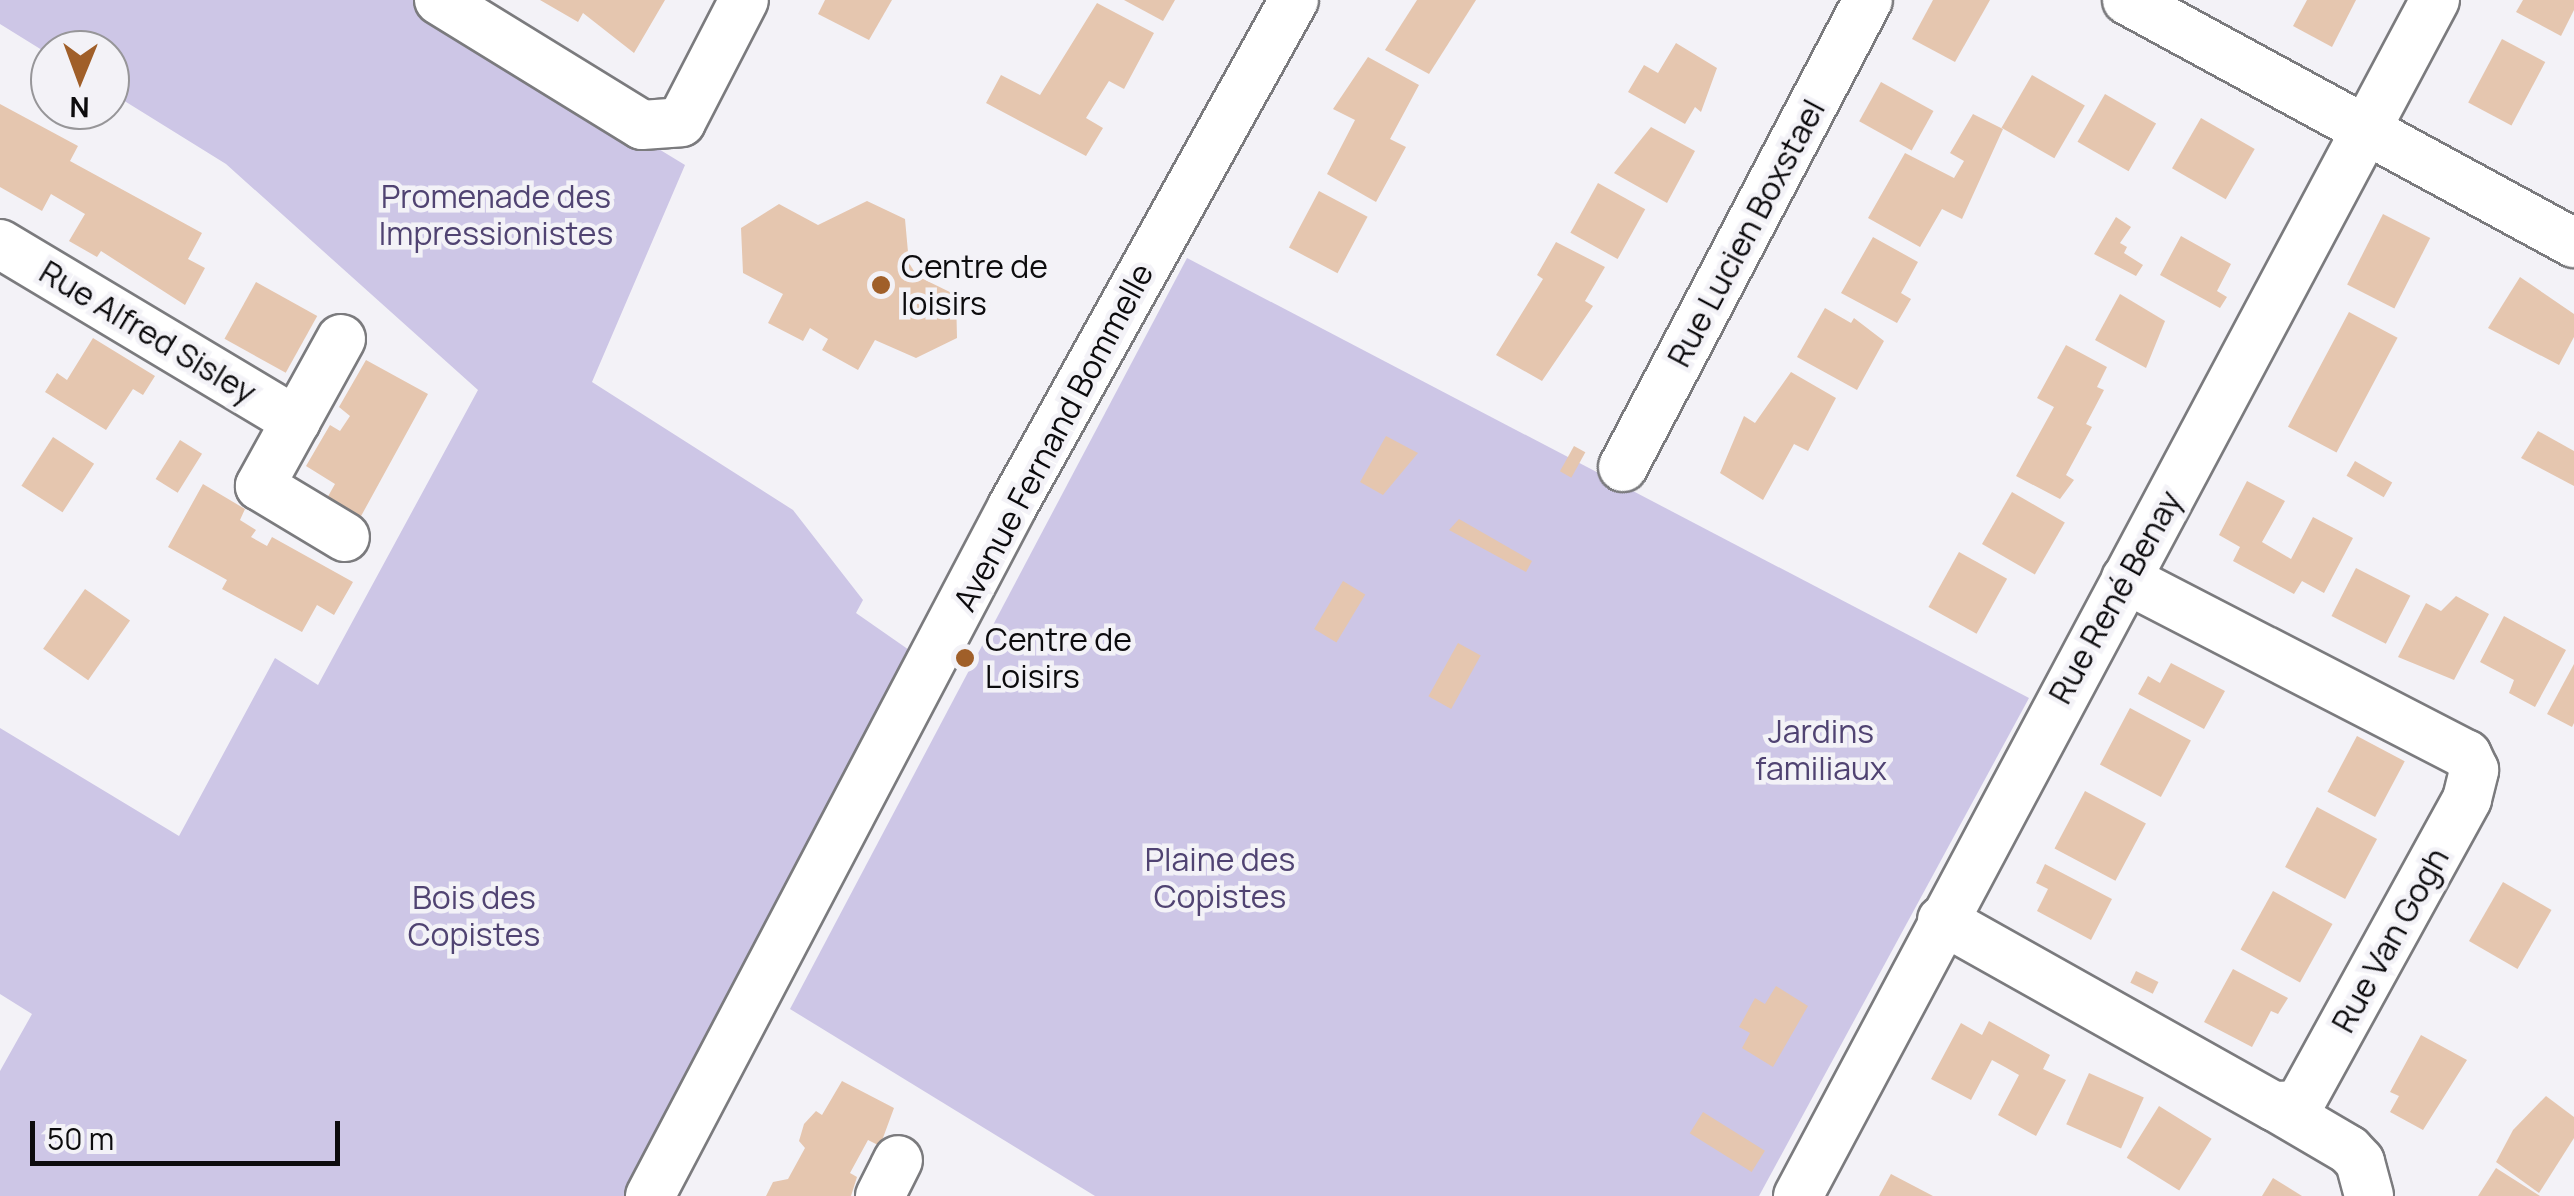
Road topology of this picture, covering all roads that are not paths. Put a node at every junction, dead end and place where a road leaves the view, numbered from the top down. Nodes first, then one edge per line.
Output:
1 (439, 0) edge
2 (744, 0) edge
3 (1294, 0) edge
4 (1868, 0) edge
5 (2128, 0) edge
6 (2435, 0) edge
7 (2366, 132) junction
8 (2574, 243) edge
9 (0, 244) edge
10 (341, 338) dead end
11 (296, 421) junction
12 (1623, 467) dead end
13 (345, 537) dead end
14 (2126, 579) junction
15 (1942, 920) junction
16 (2274, 1106) junction
17 (650, 1196) edge
18 (1798, 1196) edge
19 (2369, 1196) edge

1 - 2 street
3 - 17 street, Avenue Fernand Bommelle
4 - 12 street, Rue Lucien Boxstael
5 - 7 street
6 - 7 street, Rue René Benay
7 - 8 street
7 - 14 street, Rue René Benay
9 - 11 street, Rue Alfred Sisley
10 - 11 street
11 - 13 street
14 - 15 street, Rue René Benay
14 - 16 street, Rue Van Gogh
15 - 16 street
15 - 18 street, Rue René Benay
16 - 19 street

